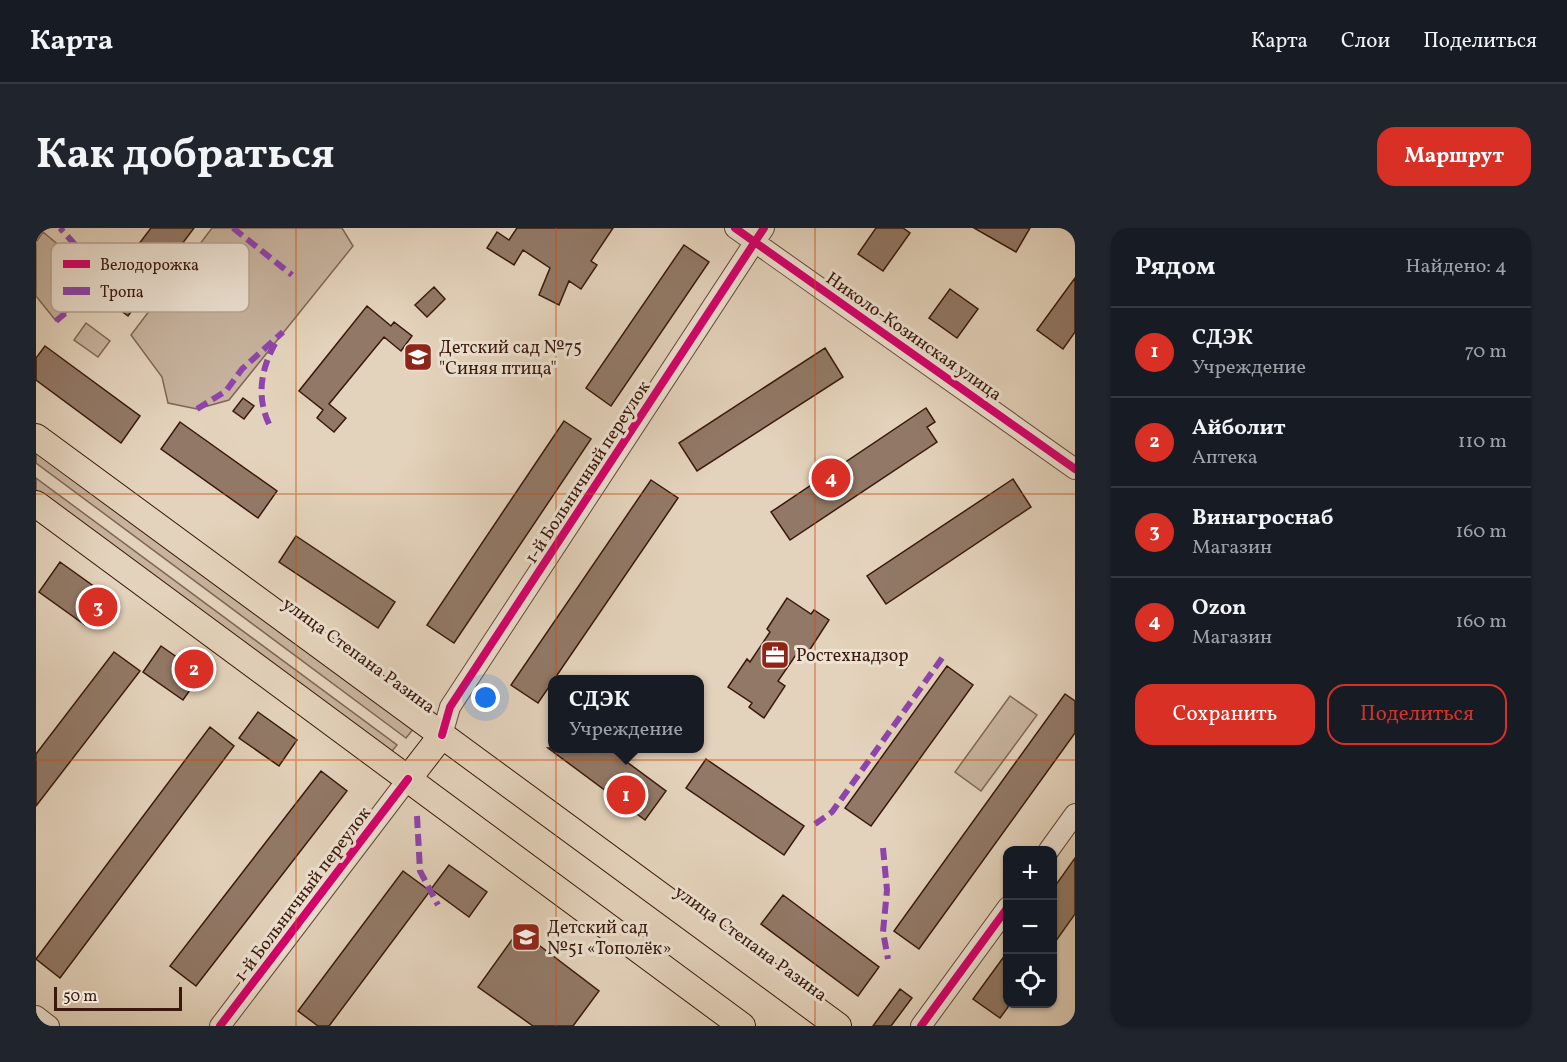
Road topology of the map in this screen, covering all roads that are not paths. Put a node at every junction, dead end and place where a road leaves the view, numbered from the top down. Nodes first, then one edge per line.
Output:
1 (735, 228) edge
2 (760, 235) edge
3 (36, 437) edge
4 (1075, 469) edge
5 (36, 504) edge
6 (442, 735) junction
7 (408, 779) junction
8 (1075, 814) edge
9 (1052, 846) edge
10 (1003, 914) edge
11 (36, 1016) edge
12 (49, 1026) edge
13 (220, 1026) edge
14 (742, 1026) edge
15 (838, 1026) edge
16 (921, 1026) edge

1 - 2 street, Николо-Козинская улица
2 - 4 street, Николо-Козинская улица
2 - 6 street, 1-й Больничный переулок
3 - 6 main road, улица Степана Разина
5 - 7 main road
6 - 7 main road, 1-й Больничный переулок
6 - 15 main road, улица Степана Разина
7 - 13 street, 1-й Больничный переулок
7 - 14 main road
8 - 9 street
10 - 16 street
11 - 12 street

